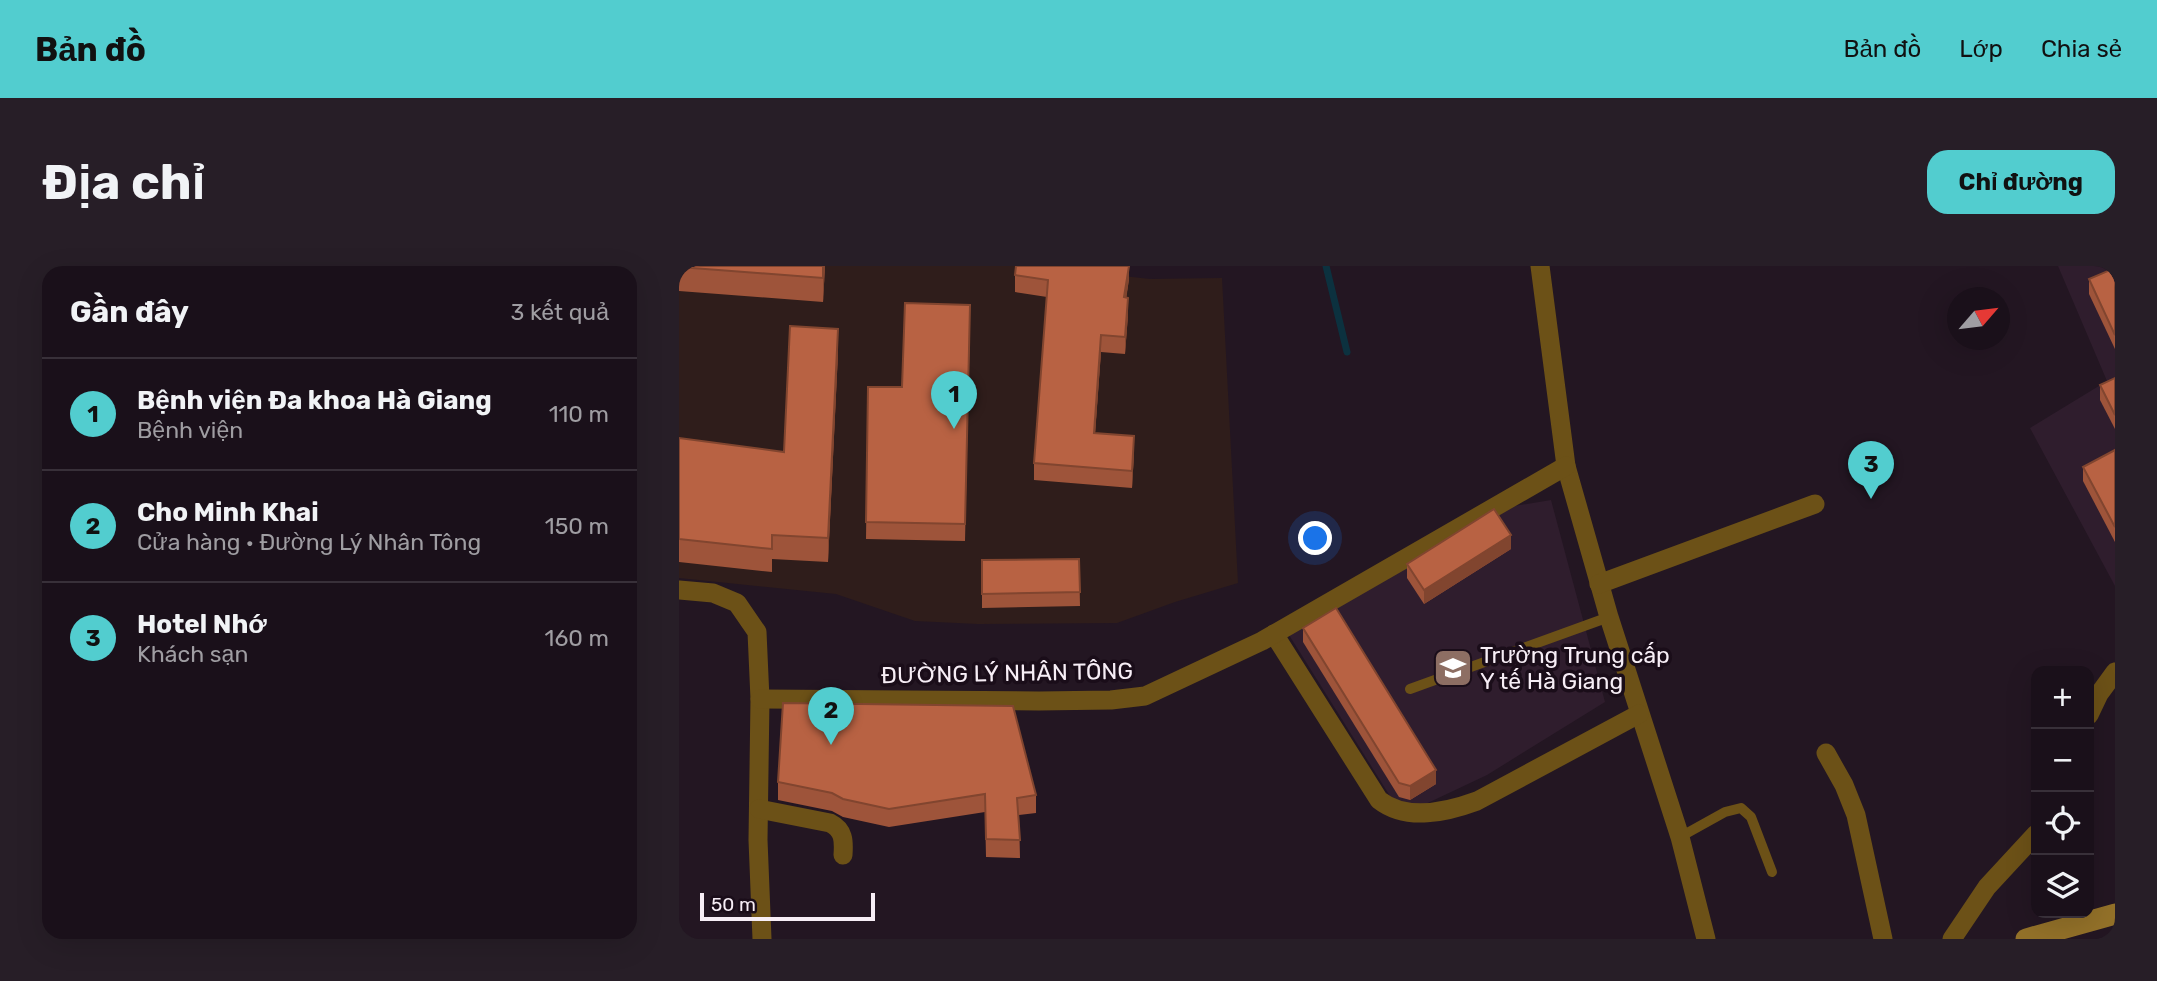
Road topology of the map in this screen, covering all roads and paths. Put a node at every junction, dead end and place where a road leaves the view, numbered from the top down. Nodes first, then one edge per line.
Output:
1 (1540, 266) edge
2 (1566, 466) junction
3 (1815, 504) dead end
4 (1599, 584) junction
5 (679, 590) edge
6 (1609, 617) junction
7 (1275, 634) junction
8 (2115, 673) edge
9 (1410, 689) dead end
10 (760, 699) junction
11 (2094, 704) edge
12 (1639, 714) junction
13 (1826, 753) dead end
14 (759, 809) junction
15 (1680, 837) junction
16 (2031, 839) edge
17 (843, 855) dead end
18 (1772, 872) dead end
19 (2115, 914) edge
20 (762, 939) edge
21 (1706, 939) edge
22 (1883, 939) edge
23 (1952, 939) edge
24 (2026, 939) edge

1 - 2 street
2 - 4 street
2 - 7 street, ĐƯỜNG LÝ NHÂN TÔNG
3 - 4 street
4 - 6 street
5 - 10 street
6 - 9 lane
6 - 12 street
7 - 10 street, ĐƯỜNG LÝ NHÂN TÔNG
7 - 12 street
8 - 11 street
10 - 14 street
12 - 15 street
13 - 22 street
14 - 17 street
14 - 20 street
15 - 18 lane
15 - 21 street
16 - 23 street
19 - 24 main road

